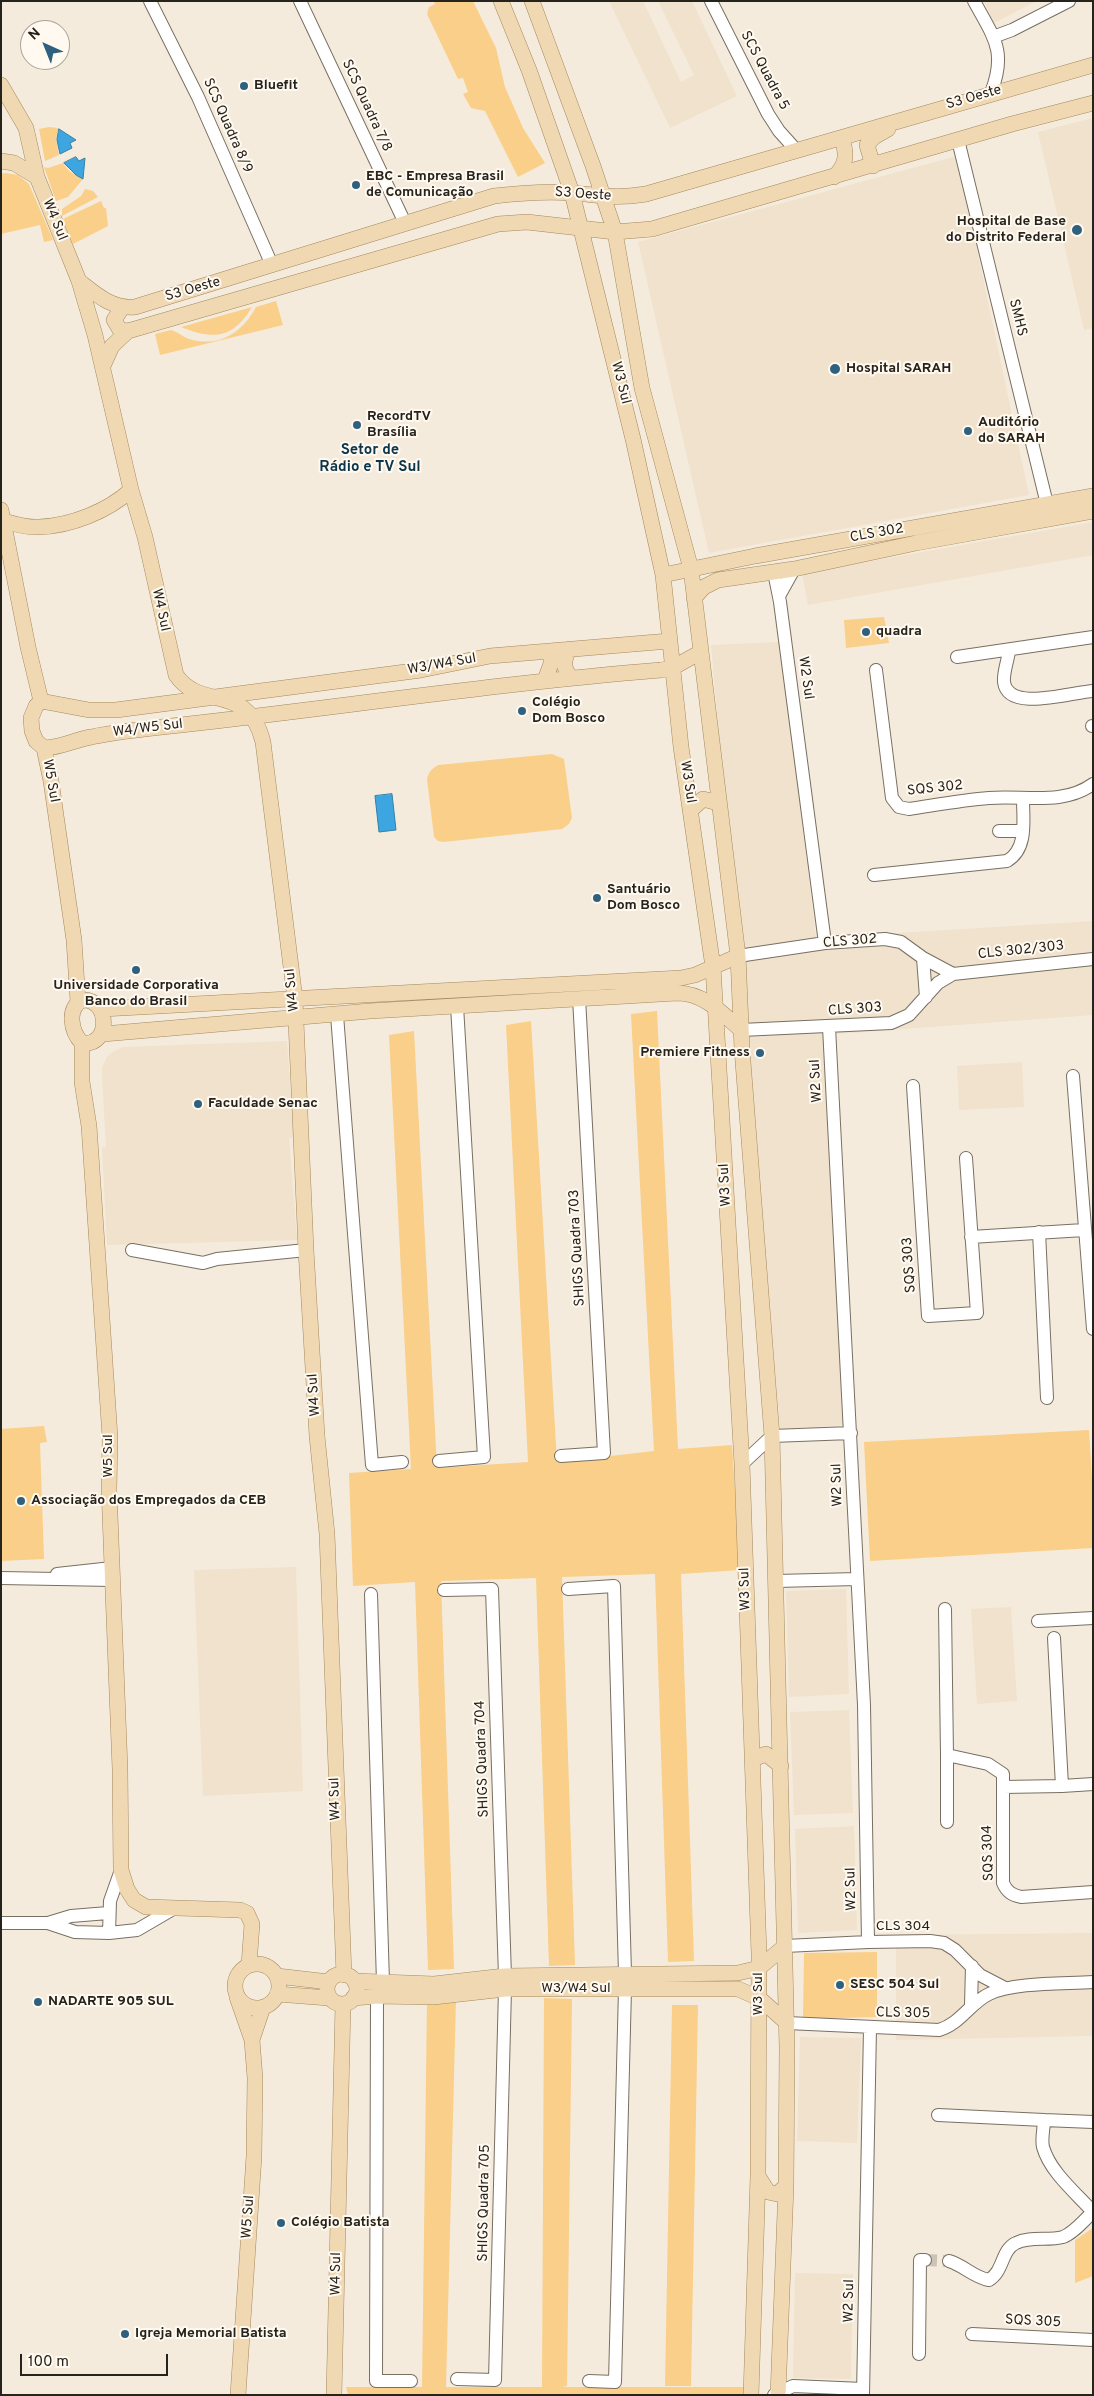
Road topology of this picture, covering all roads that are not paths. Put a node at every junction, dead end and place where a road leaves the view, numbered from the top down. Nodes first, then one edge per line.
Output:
1 (150, 1) edge
2 (300, 1) edge
3 (501, 1) edge
4 (532, 1) edge
5 (710, 1) edge
6 (974, 1) edge
7 (1069, 1) edge
8 (993, 37) junction
9 (1093, 65) edge
10 (1, 86) edge
11 (991, 93) junction
12 (1093, 103) edge
13 (901, 119) junction
14 (842, 138) junction
15 (958, 140) junction
16 (797, 151) junction
17 (1, 161) edge
18 (873, 166) junction
19 (37, 177) junction
20 (834, 177) junction
21 (572, 193) junction
22 (604, 198) junction
23 (405, 223) junction
24 (581, 227) junction
25 (615, 232) junction
26 (272, 265) junction
27 (80, 281) junction
28 (122, 308) junction
29 (128, 332) junction
30 (103, 366) junction
31 (633, 439) junction
32 (665, 470) junction
33 (131, 490) junction
34 (1093, 496) edge
35 (1047, 504) junction
36 (1093, 512) edge
37 (3, 515) edge
38 (755, 556) junction
39 (691, 569) junction
40 (794, 569) junction
41 (774, 572) junction
42 (662, 575) junction
43 (779, 596) junction
44 (694, 598) junction
45 (1093, 637) edge
46 (670, 640) junction
47 (570, 649) junction
48 (549, 651) junction
49 (1009, 651) junction
50 (701, 652) junction
51 (957, 658) dead end
52 (443, 665) junction
53 (672, 668) junction
54 (421, 670) junction
55 (876, 670) dead end
56 (571, 677) junction
57 (545, 680) junction
58 (278, 689) junction
59 (1093, 691) edge
60 (445, 692) junction
61 (426, 695) junction
62 (215, 696) junction
63 (41, 701) junction
64 (116, 710) junction
65 (284, 714) junction
66 (254, 717) junction
67 (118, 733) junction
68 (44, 748) junction
69 (1093, 784) edge
70 (1023, 798) junction
71 (718, 803) junction
72 (692, 809) junction
73 (999, 831) dead end
74 (1023, 831) junction
75 (874, 876) dead end
76 (825, 943) junction
77 (738, 956) junction
78 (923, 958) junction
79 (1093, 959) edge
80 (713, 967) junction
81 (954, 974) junction
82 (631, 988) junction
83 (517, 994) junction
84 (926, 996) junction
85 (578, 998) junction
86 (295, 999) junction
87 (78, 1002) junction
88 (456, 1006) junction
89 (716, 1007) junction
90 (102, 1009) junction
91 (338, 1015) junction
92 (296, 1019) junction
93 (829, 1027) junction
94 (741, 1030) junction
95 (103, 1034) junction
96 (82, 1043) junction
97 (1073, 1076) dead end
98 (913, 1086) dead end
99 (966, 1158) dead end
100 (728, 1203) junction
101 (754, 1213) junction
102 (1084, 1230) junction
103 (1039, 1232) junction
104 (971, 1237) junction
105 (132, 1250) dead end
106 (306, 1250) junction
107 (1093, 1329) edge
108 (1047, 1398) dead end
109 (851, 1433) junction
110 (772, 1436) junction
111 (561, 1456) dead end
112 (439, 1460) dead end
113 (402, 1462) dead end
114 (742, 1464) junction
115 (113, 1574) junction
116 (1, 1578) edge
117 (857, 1579) junction
118 (776, 1581) junction
119 (568, 1589) dead end
120 (444, 1590) dead end
121 (371, 1594) dead end
122 (945, 1609) dead end
123 (1093, 1618) edge
124 (1038, 1621) dead end
125 (1054, 1638) dead end
126 (947, 1755) junction
127 (753, 1759) junction
128 (781, 1766) junction
129 (1093, 1784) edge
130 (1062, 1786) junction
131 (1003, 1787) junction
132 (947, 1822) dead end
133 (121, 1870) junction
134 (1093, 1892) edge
135 (173, 1909) junction
136 (108, 1913) junction
137 (1, 1923) edge
138 (48, 1923) junction
139 (109, 1933) junction
140 (868, 1942) junction
141 (785, 1946) junction
142 (249, 1965) junction
143 (972, 1966) junction
144 (759, 1968) junction
145 (625, 1973) junction
146 (277, 1976) junction
147 (349, 1978) junction
148 (688, 1981) junction
149 (329, 1982) junction
150 (505, 1982) junction
151 (560, 1982) junction
152 (1093, 1982) edge
153 (1005, 1988) junction
154 (380, 1989) junction
155 (625, 1989) junction
156 (277, 1994) junction
157 (237, 1997) junction
158 (759, 1998) junction
159 (342, 2000) junction
160 (971, 2006) junction
161 (263, 2007) junction
162 (787, 2023) junction
163 (870, 2028) junction
164 (252, 2040) junction
165 (938, 2115) dead end
166 (1044, 2120) junction
167 (1093, 2122) edge
168 (758, 2176) junction
169 (786, 2186) junction
170 (925, 2260) dead end
171 (949, 2260) tunnel mouth
172 (972, 2334) dead end
173 (1093, 2340) edge
174 (919, 2354) dead end
175 (457, 2379) dead end
176 (411, 2381) dead end
177 (589, 2381) dead end
178 (863, 2392) edge
179 (777, 2394) edge
180 (238, 2395) edge
181 (334, 2395) edge
182 (751, 2395) edge

1 - 26 street, SCS Quadra 8/9
2 - 23 street, SCS Quadra 7/8
3 - 21 main road, W3 Sul
4 - 22 main road, W3 Sul
5 - 16 street, SCS Quadra 5
6 - 8 street
7 - 8 street
8 - 11 street
9 - 11 main road, S3 Oeste
10 - 19 main road, W4 Sul
11 - 13 main road, S3 Oeste
12 - 15 main road, S3 Oeste
13 - 14 main road, S3 Oeste
13 - 18 main road
14 - 16 main road, S3 Oeste
14 - 20 main road
15 - 18 main road, S3 Oeste
15 - 35 street, SMHS
16 - 22 main road, S3 Oeste
17 - 19 main road
18 - 20 main road, S3 Oeste
19 - 27 main road, W4 Sul
20 - 25 main road, S3 Oeste
21 - 22 main road, S3 Oeste
21 - 23 main road, S3 Oeste
21 - 24 main road, W3 Sul
22 - 25 main road, W3 Sul
23 - 26 main road, S3 Oeste
24 - 25 main road, S3 Oeste
24 - 29 main road, S3 Oeste
24 - 31 main road, W3 Sul
25 - 32 main road, W3 Sul
26 - 28 main road, S3 Oeste
27 - 28 main road
27 - 30 main road, W4 Sul
28 - 29 main road
29 - 30 main road, S3 Oeste
30 - 33 main road, W4 Sul
31 - 32 main road
31 - 42 main road, W3 Sul
32 - 39 main road, W3 Sul
33 - 37 main road
33 - 62 main road, W4 Sul
34 - 35 main road, CLS 302
35 - 38 main road, CLS 302
36 - 40 main road, CLS 302
37 - 63 main road
38 - 39 main road, CLS 302
38 - 41 main road
39 - 42 main road, CLS 302
39 - 44 main road, W3 Sul
40 - 41 main road, CLS 302
40 - 43 street
41 - 43 street, W2 Sul
41 - 44 main road, CLS 302
42 - 46 main road, W3 Sul
43 - 76 street, W2 Sul
44 - 50 main road, W3 Sul
45 - 49 street
46 - 47 main road, W3/W4 Sul
46 - 53 main road, W3 Sul
47 - 48 main road, W3/W4 Sul
47 - 56 main road
48 - 52 main road, W3/W4 Sul
48 - 57 main road
49 - 51 street
49 - 59 street
50 - 53 main road, W3/W4 Sul
50 - 71 main road, W3 Sul
52 - 54 main road, W3/W4 Sul
52 - 60 main road
53 - 56 main road, W3/W4 Sul
53 - 72 main road, W3 Sul
54 - 58 main road, W3/W4 Sul
54 - 61 main road
55 - 70 street, SQS 302
56 - 57 main road, W3/W4 Sul
57 - 60 main road, W3/W4 Sul
58 - 62 main road, W3/W4 Sul
58 - 65 main road
60 - 61 main road, W3/W4 Sul
61 - 65 main road, W3/W4 Sul
62 - 64 main road, W4/W5 Sul
62 - 66 main road, W4 Sul
63 - 64 main road, W4/W5 Sul
63 - 68 main road, W5 Sul
64 - 67 main road
65 - 66 main road, W3/W4 Sul
66 - 67 main road, W4/W5 Sul
66 - 86 main road, W4 Sul
67 - 68 main road, W4/W5 Sul
68 - 87 main road, W5 Sul
69 - 70 street, SQS 302
70 - 74 street
71 - 72 main road
71 - 77 main road, W3 Sul
72 - 80 main road, W3 Sul
73 - 74 street
74 - 75 street
76 - 77 street, CLS 302
76 - 78 street, CLS 302
77 - 80 main road
77 - 94 main road, W3 Sul
78 - 81 street, CLS 302
78 - 84 street
79 - 81 street, CLS 302/303
80 - 82 main road
80 - 89 main road, W3 Sul
81 - 84 street, CLS 303
82 - 83 main road
82 - 85 main road
82 - 89 main road
83 - 85 main road
83 - 86 main road
83 - 88 main road
84 - 93 street, CLS 303
85 - 111 street, SHIGS Quadra 703
86 - 90 main road
86 - 92 main road, W4 Sul
87 - 90 main road
87 - 96 main road
88 - 91 main road
88 - 112 street
89 - 94 main road
89 - 100 main road, W3 Sul
90 - 95 main road
91 - 92 main road
91 - 113 street
92 - 95 main road
92 - 106 main road, W4 Sul
93 - 94 street, CLS 303
93 - 109 street, W2 Sul
94 - 101 main road, W3 Sul
95 - 96 main road
96 - 115 main road, W5 Sul
97 - 102 street
98 - 104 street, SQS 303
99 - 104 street, SQS 303
100 - 101 main road
100 - 114 main road, W3 Sul
101 - 110 main road, W3 Sul
102 - 103 street
102 - 107 street
103 - 104 street
103 - 108 street
105 - 106 street
106 - 147 main road, W4 Sul
109 - 110 street
109 - 117 street, W2 Sul
110 - 114 street
110 - 118 main road, W3 Sul
114 - 127 main road, W3 Sul
115 - 116 street
115 - 133 main road, W5 Sul
117 - 118 street
117 - 140 street, W2 Sul
118 - 128 main road, W3 Sul
119 - 145 street
120 - 150 street, SHIGS Quadra 704
121 - 154 street
122 - 126 street
123 - 124 street
125 - 130 street
126 - 131 street, SQS 304
126 - 132 street
127 - 128 main road
127 - 144 main road, W3 Sul
128 - 141 main road, W3 Sul
129 - 130 street
130 - 131 street
131 - 134 street, SQS 304
133 - 135 main road, W5 Sul
133 - 136 street, W5 Sul
135 - 139 street
135 - 142 main road, W5 Sul
136 - 138 street
136 - 139 street, W5 Sul
137 - 138 street
138 - 139 street
140 - 141 street, CLS 304
140 - 143 street, CLS 304
141 - 144 main road, W3/W4 Sul
141 - 162 main road, W3 Sul
142 - 146 main road
142 - 157 main road
143 - 153 street, CLS 304
143 - 160 street
144 - 148 main road, W3/W4 Sul
144 - 158 main road, W3 Sul
145 - 148 main road, W3/W4 Sul
145 - 151 main road, W3/W4 Sul
146 - 149 main road
146 - 156 main road
147 - 149 main road
147 - 154 main road, W3/W4 Sul
147 - 159 main road
148 - 155 main road, W3/W4 Sul
148 - 158 main road, W3/W4 Sul
149 - 159 main road
150 - 151 main road, W3/W4 Sul
150 - 154 main road, W3/W4 Sul
150 - 175 street, SHIGS Quadra 705
151 - 155 main road, W3/W4 Sul
152 - 153 street
153 - 160 street, CLS 305
154 - 159 main road, W3/W4 Sul
154 - 176 street
155 - 177 street
156 - 159 main road
156 - 161 main road
157 - 161 main road
157 - 164 main road, W5 Sul
158 - 162 main road, W3/W4 Sul
158 - 168 main road, W3 Sul
159 - 181 main road, W4 Sul
160 - 163 street, CLS 305
161 - 164 main road, W5 Sul
162 - 163 street, CLS 305
162 - 169 main road, W3 Sul
163 - 178 street, W2 Sul
164 - 180 main road, W5 Sul
165 - 166 street
166 - 167 street
166 - 171 street
168 - 169 main road
168 - 182 main road, W3 Sul
169 - 179 main road, W3 Sul
170 - 174 street
172 - 173 street, SQS 305
178 - 179 street

